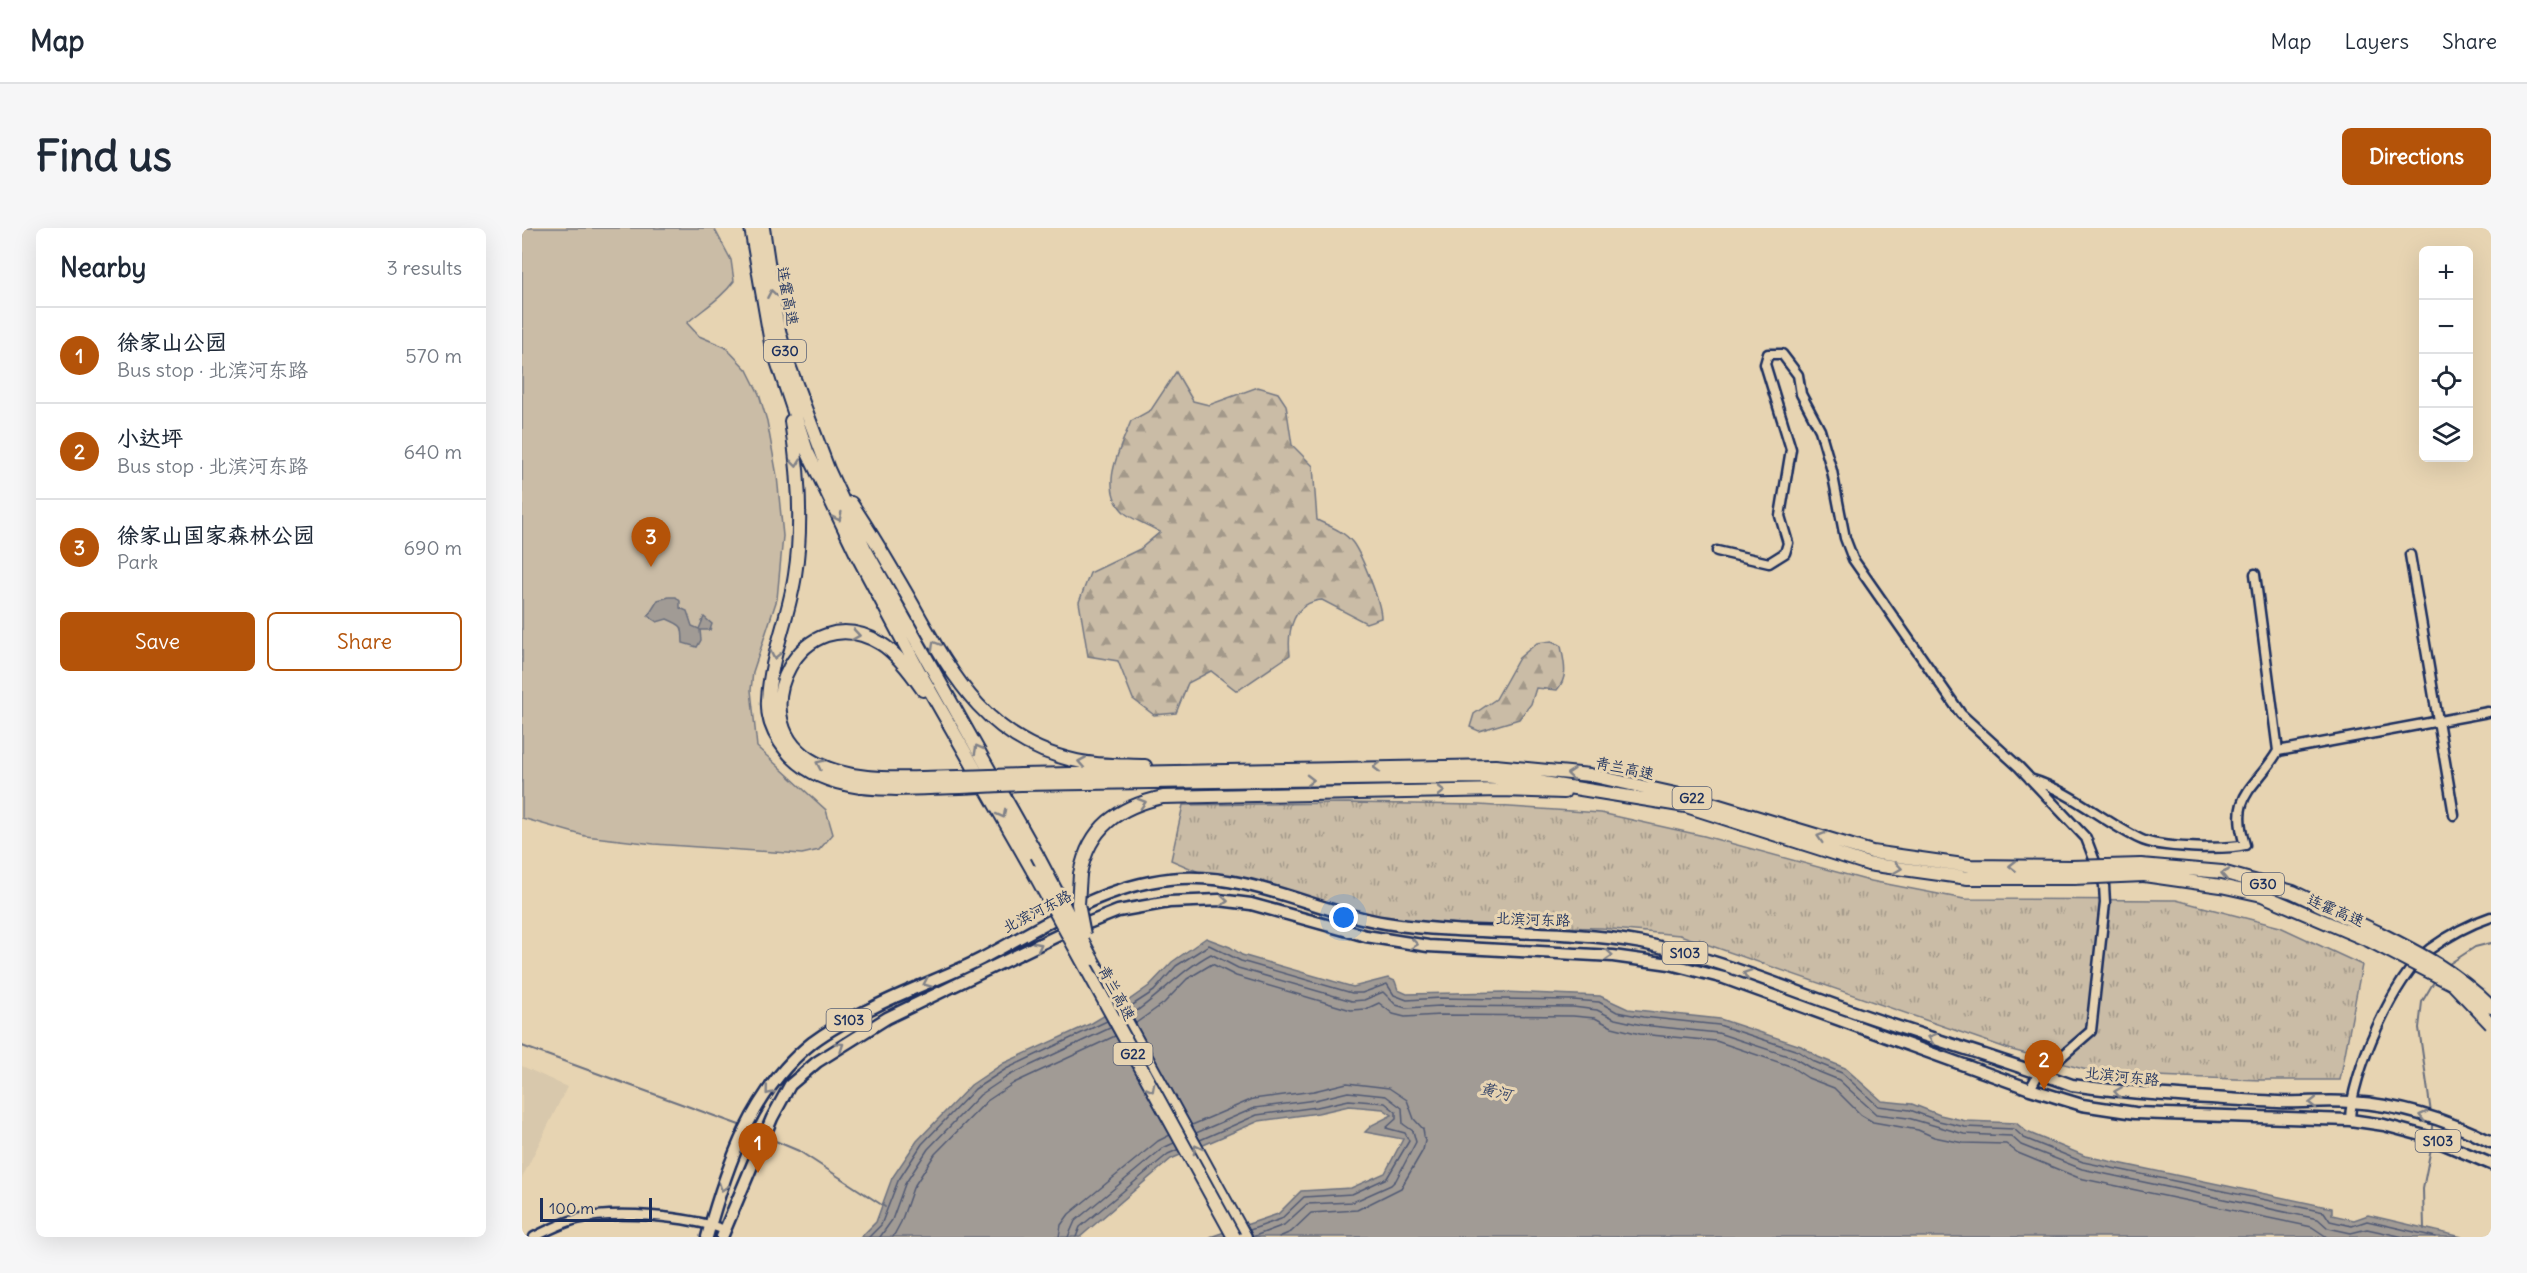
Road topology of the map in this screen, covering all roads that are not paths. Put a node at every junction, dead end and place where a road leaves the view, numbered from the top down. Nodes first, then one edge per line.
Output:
1 (751, 228) edge
2 (763, 228) edge
3 (785, 385) junction
4 (828, 469) junction
5 (1717, 551) dead end
6 (2410, 555) dead end
7 (2255, 574) dead end
8 (2488, 712) dead end
9 (2438, 721) junction
10 (2278, 751) junction
11 (973, 763) junction
12 (1308, 769) junction
13 (2030, 779) junction
14 (1021, 780) junction
15 (960, 782) junction
16 (1619, 794) junction
17 (2454, 815) dead end
18 (2072, 872) junction
19 (2491, 917) edge
20 (2374, 937) junction
21 (1092, 959) junction
22 (2491, 1007) edge
23 (2491, 1024) edge
24 (2039, 1073) junction
25 (2030, 1089) junction
26 (2350, 1102) junction
27 (2350, 1120) junction
28 (2491, 1142) edge
29 (2491, 1164) edge
30 (711, 1225) junction
31 (723, 1234) edge
32 (534, 1237) edge
33 (707, 1237) edge
34 (1234, 1237) edge
35 (1245, 1237) edge

1 - 3 highway, 连霍高速 / G30
4 -> 2 highway, 连霍高速 / G30
3 -> 11 highway
3 -> 15 highway
12 -> 4 highway
21 -> 4 highway, bridge
5 - 13 street
6 - 9 street
7 - 10 street
8 - 9 street
9 - 10 street
9 - 17 street
10 - 13 street
15 -> 11 highway
11 -> 34 highway, 青兰高速 / G22, bridge
12 - 14 highway
18 -> 12 highway, 青兰高速 / G22
13 - 24 street
14 - 15 highway, bridge
14 -> 16 highway
16 -> 18 highway, 青兰高速 / G22
21 -> 16 highway, bridge
18 - 20 highway, 连霍高速 / G30, bridge
19 - 26 street
20 - 22 highway, 连霍高速 / G30, bridge
20 - 23 highway, 连霍高速 / G30, bridge
35 -> 21 highway, 青兰高速 / G22
24 - 25 street
26 -> 24 main road, 北滨河东路 / S103
24 -> 30 main road, 北滨河东路 / S103
25 - 27 main road, 北滨河东路 / S103
31 -> 25 main road, 北滨河东路 / S103
26 - 27 street
28 -> 26 main road, 北滨河东路 / S103
27 - 29 main road, 北滨河东路 / S103
30 - 31 street
30 - 32 street
30 - 33 main road, 北滨河东路

